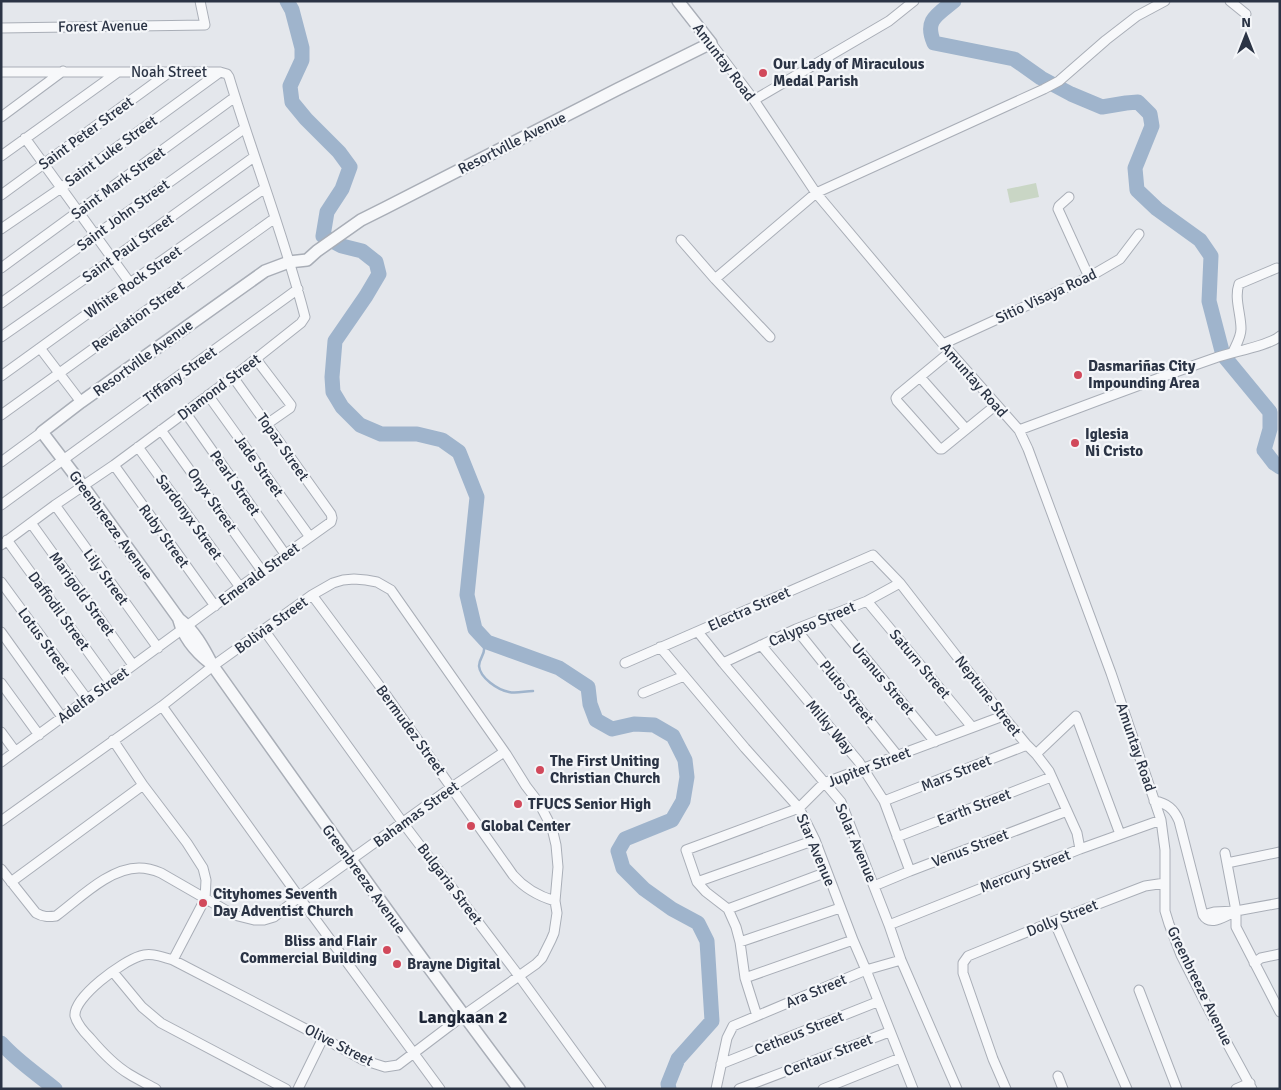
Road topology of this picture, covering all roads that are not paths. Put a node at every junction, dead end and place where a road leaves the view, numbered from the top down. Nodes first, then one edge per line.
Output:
1 (200, 1) edge
2 (678, 1) edge
3 (914, 1) edge
4 (1166, 1) edge
5 (1230, 1) edge
6 (1246, 14) dead end
7 (1, 28) edge
8 (711, 43) junction
9 (64, 71) junction
10 (171, 71) junction
11 (1, 72) edge
12 (118, 72) junction
13 (220, 72) junction
14 (235, 98) junction
15 (754, 100) junction
16 (1, 117) edge
17 (245, 128) junction
18 (25, 138) junction
19 (1, 156) edge
20 (254, 157) junction
21 (44, 164) junction
22 (61, 188) junction
23 (266, 188) junction
24 (816, 193) junction
25 (1, 195) edge
26 (1070, 197) dead end
27 (78, 212) junction
28 (275, 218) junction
29 (1, 229) edge
30 (1139, 234) dead end
31 (96, 235) junction
32 (681, 240) dead end
33 (113, 259) junction
34 (289, 262) junction
35 (1, 268) edge
36 (1279, 270) edge
37 (1089, 277) junction
38 (715, 279) junction
39 (130, 283) junction
40 (298, 289) junction
41 (1, 303) edge
42 (1280, 336) edge
43 (1, 337) edge
44 (770, 337) dead end
45 (943, 344) junction
46 (40, 348) junction
47 (950, 352) junction
48 (1232, 353) junction
49 (256, 359) junction
50 (58, 373) junction
51 (1, 376) edge
52 (233, 377) junction
53 (920, 377) junction
54 (208, 395) junction
55 (81, 402) junction
56 (996, 404) junction
57 (185, 412) junction
58 (1, 415) edge
59 (267, 424) junction
60 (966, 429) junction
61 (161, 430) junction
62 (1018, 430) junction
63 (42, 432) junction
64 (138, 447) junction
65 (63, 460) junction
66 (1, 462) edge
67 (114, 465) junction
68 (83, 486) junction
69 (1, 505) edge
70 (55, 506) junction
71 (332, 518) joint
72 (31, 524) junction
73 (310, 537) junction
74 (4, 543) edge
75 (285, 554) junction
76 (873, 555) joint
77 (262, 571) junction
78 (1, 582) edge
79 (900, 583) junction
80 (240, 587) junction
81 (312, 595) junction
82 (867, 601) junction
83 (214, 606) junction
84 (830, 615) junction
85 (183, 625) junction
86 (796, 629) junction
87 (264, 630) junction
88 (1, 632) edge
89 (698, 632) junction
90 (761, 645) junction
91 (660, 647) junction
92 (158, 648) junction
93 (624, 663) dead end
94 (723, 663) junction
95 (134, 665) junction
96 (214, 666) junction
97 (684, 676) junction
98 (110, 682) junction
99 (1, 683) edge
100 (643, 693) dead end
101 (87, 699) junction
102 (162, 706) junction
103 (1003, 716) junction
104 (62, 718) junction
105 (972, 727) junction
106 (1, 732) edge
107 (38, 735) junction
108 (113, 740) junction
109 (935, 742) junction
110 (1027, 745) junction
111 (15, 751) junction
112 (504, 752) junction
113 (1036, 754) junction
114 (898, 755) junction
115 (1, 762) edge
116 (863, 769) junction
117 (1051, 777) junction
118 (824, 783) junction
119 (143, 785) junction
120 (452, 787) junction
121 (884, 801) junction
122 (1154, 801) junction
123 (799, 808) junction
124 (1067, 811) junction
125 (1161, 820) junction
126 (1, 821) edge
127 (403, 822) junction
128 (1120, 834) junction
129 (897, 837) junction
130 (814, 840) junction
131 (1080, 849) junction
132 (1280, 852) edge
133 (1225, 853) dead end
134 (350, 860) junction
135 (1227, 863) junction
136 (1, 869) edge
137 (910, 871) junction
138 (827, 872) junction
139 (11, 882) junction
140 (697, 882) junction
141 (1165, 884) junction
142 (874, 886) junction
143 (299, 897) junction
144 (205, 899) junction
145 (555, 901) junction
146 (1280, 903) edge
147 (840, 908) junction
148 (728, 909) junction
149 (1236, 912) junction
150 (1054, 921) junction
151 (889, 925) junction
152 (852, 940) junction
153 (740, 942) junction
154 (1280, 954) edge
155 (173, 960) junction
156 (901, 960) junction
157 (1254, 963) junction
158 (866, 970) junction
159 (113, 972) junction
160 (519, 976) junction
161 (746, 978) junction
162 (1140, 990) dead end
163 (877, 1002) junction
164 (1280, 1012) edge
165 (464, 1015) junction
166 (756, 1016) junction
167 (889, 1032) junction
168 (324, 1038) junction
169 (414, 1053) junction
170 (900, 1058) junction
171 (721, 1064) junction
172 (1058, 1076) dead end
173 (1251, 1086) edge
174 (911, 1088) edge
175 (156, 1089) edge
176 (286, 1089) edge
177 (298, 1089) edge
178 (440, 1089) edge
179 (519, 1089) edge
180 (601, 1089) edge
181 (716, 1089) edge
182 (739, 1089) edge
183 (823, 1089) edge
184 (957, 1089) edge
185 (1006, 1089) edge
186 (1063, 1089) edge
187 (1127, 1089) edge
188 (1177, 1089) edge
189 (1236, 1089) edge

1 - 7 street, Forest Avenue
2 - 8 street, Amuntay Road
3 - 15 street
4 - 24 street
5 - 6 street
8 - 15 street, Amuntay Road
8 - 34 street, Resortville Avenue
9 - 11 street, Noah Street
9 - 12 street, Noah Street
9 - 16 street
10 - 12 street, Noah Street
10 - 13 street, Noah Street
10 - 21 street, Saint Peter Street
12 - 18 street
13 - 14 street, Noah Street
13 - 22 street, Saint Luke Street
14 - 17 street, Noah Street
14 - 27 street, Saint Mark Street
15 - 24 street, Amuntay Road
17 - 20 street, Noah Street
17 - 31 street, Saint John Street
18 - 19 street
18 - 21 street
20 - 23 street, Noah Street
20 - 33 street, Saint Paul Street
21 - 22 street
21 - 25 street, Saint Peter Street
22 - 27 street
22 - 29 street, Saint Luke Street
23 - 28 street, Noah Street
23 - 39 street, White Rock Street
24 - 38 street
24 - 45 street, Amuntay Road
26 - 37 street
27 - 31 street
27 - 35 street, Saint Mark Street
28 - 34 street, Noah Street
28 - 50 street, Revelation Street
30 - 37 street, Sitio Visaya Road
31 - 33 street
31 - 41 street, Saint John Street
32 - 38 street
33 - 39 street
33 - 43 street, Saint Paul Street
34 - 40 street, Diamond Street
34 - 55 street, Resortville Avenue
36 - 48 street
37 - 45 street, Sitio Visaya Road
38 - 44 street
39 - 46 street, White Rock Street
40 - 49 street, Diamond Street
40 - 65 street, Tiffany Street
42 - 48 street
45 - 47 street, Amuntay Road
46 - 50 street
46 - 51 street, White Rock Street
47 - 53 street
47 - 56 street, Amuntay Road
48 - 62 street
49 - 52 street, Diamond Street
49 - 59 street
50 - 55 street
50 - 58 street, Revelation Street
52 - 54 street, Diamond Street
52 - 59 street, Topaz Street
53 - 60 street
53 - 60 street
54 - 57 street, Diamond Street
54 - 73 street, Jade Street
55 - 63 street, Resortville Avenue
56 - 60 street
56 - 62 street, Amuntay Road
57 - 61 street, Diamond Street
57 - 75 street, Pearl Street
59 - 71 street, Topaz Street
61 - 64 street, Diamond Street
61 - 77 street, Onyx Street
62 - 122 street, Amuntay Road
63 - 65 street, Greenbreeze Avenue
63 - 66 street, Resortville Avenue
64 - 67 street, Diamond Street
64 - 80 street, Sardonyx Street
65 - 68 street, Greenbreeze Avenue
65 - 69 street, Tiffany Street
67 - 68 street, Diamond Street
67 - 83 street, Ruby Street
68 - 70 street, Diamond Street
68 - 85 street, Greenbreeze Avenue
70 - 72 street, Diamond Street
70 - 92 street, Lily Street
71 - 73 street, Emerald Street
72 - 74 street, Diamond Street
72 - 95 street, Marigold Street
73 - 75 street, Emerald Street
74 - 98 street, Daffodil Street
75 - 77 street, Emerald Street
76 - 79 street, Neptune Street
76 - 89 street, Electra Street
77 - 80 street, Emerald Street
78 - 101 street, Lotus Street
79 - 82 street, Calypso Street
79 - 103 street, Neptune Street
80 - 83 street, Emerald Street
81 - 87 street, Bolivia Street
81 - 112 street, Bolivia Street
81 - 120 street, Bermudez Street
82 - 84 street, Calypso Street
82 - 105 street, Saturn Street
83 - 85 street, Emerald Street
84 - 86 street, Calypso Street
84 - 109 street, Uranus Street
85 - 92 street, Adelfa Street
85 - 96 street, Greenbreeze Avenue
86 - 90 street, Calypso Street
86 - 114 street, Pluto Street
87 - 96 street, Bolivia Street
87 - 127 street, Bulgaria Street
88 - 104 street
89 - 91 street, Electra Street
89 - 94 street, Solar Avenue
90 - 94 street, Calypso Street
90 - 116 street, Milky Way
91 - 93 street, Electra Street
91 - 97 street, Star Avenue
92 - 95 street, Adelfa Street
94 - 118 street, Solar Avenue
95 - 98 street, Adelfa Street
96 - 102 street, Bolivia Street
96 - 134 street, Greenbreeze Avenue
97 - 100 street
97 - 123 street, Star Avenue
98 - 101 street, Adelfa Street
99 - 107 street
101 - 104 street, Adelfa Street
102 - 108 street, Bolivia Street
102 - 143 street
103 - 105 street, Jupiter Street
103 - 110 street, Neptune Street
104 - 107 street, Adelfa Street
105 - 109 street, Jupiter Street
106 - 111 street
107 - 111 street, Adelfa Street
108 - 119 street
108 - 126 street, Bolivia Street
109 - 114 street, Jupiter Street
110 - 113 street, Neptune Street
110 - 121 street, Mars Street
111 - 115 street, Adelfa Street
112 - 120 street, Bahamas Street
112 - 145 street, Bolivia Street
113 - 117 street, Neptune Street
113 - 128 street
114 - 116 street, Jupiter Street
116 - 118 street, Jupiter Street
116 - 121 street, Milky Way
117 - 124 street, Neptune Street
117 - 129 street, Earth Street
118 - 123 street, Jupiter Street
118 - 142 street, Solar Avenue
119 - 139 street
119 - 144 street
120 - 127 street, Bahamas Street
120 - 145 street, Bermudez Street
121 - 129 street, Milky Way
122 - 125 street, Amuntay Road
122 - 149 street
123 - 130 street, Star Avenue
123 - 140 street, Jupiter Street
124 - 131 street, Neptune Street
124 - 137 street, Venus Street
125 - 128 street, Mercury Street
125 - 141 street, Greenbreeze Avenue
127 - 134 street, Bahamas Street
127 - 160 street, Bulgaria Street
128 - 131 street, Mercury Street
129 - 137 street, Milky Way
130 - 138 street, Star Avenue
130 - 140 street
131 - 151 street, Mercury Street
132 - 135 street
133 - 135 street
134 - 143 street, Bahamas Street
134 - 165 street, Greenbreeze Avenue
135 - 149 street
136 - 139 street, Bahamas Street
137 - 142 street, Venus Street
138 - 147 street, Star Avenue
138 - 148 street
139 - 144 street, Bahamas Street
140 - 148 street
141 - 150 street, Dolly Street
141 - 173 street, Greenbreeze Avenue
142 - 151 street, Solar Avenue
143 - 144 street, Bahamas Street
143 - 169 street
144 - 155 street
145 - 160 street, Olive Street
146 - 149 street
147 - 152 street, Star Avenue
147 - 153 street
148 - 153 street
149 - 157 street
150 - 185 street, Dolly Street
150 - 187 street
151 - 156 street, Solar Avenue
152 - 158 street, Star Avenue
152 - 161 street
153 - 161 street
154 - 157 street
155 - 159 street, Olive Street
155 - 168 street, Olive Street
156 - 158 street, Ara Street
156 - 184 street, Solar Avenue
157 - 164 street
158 - 163 street, Star Avenue
158 - 166 street, Ara Street
159 - 175 street, Olive Street
159 - 176 street
160 - 165 street, Olive Street
160 - 180 street, Bulgaria Street
161 - 166 street
162 - 188 street
163 - 167 street, Star Avenue
163 - 171 street, Cetheus Street
165 - 169 street, Olive Street
165 - 179 street, Greenbreeze Avenue
166 - 171 street, Ara Street
167 - 170 street, Star Avenue
167 - 182 street, Centaur Street
168 - 169 street, Olive Street
168 - 177 street
169 - 178 street
170 - 174 street, Star Avenue
170 - 183 street
171 - 181 street
172 - 186 street
173 - 189 street

